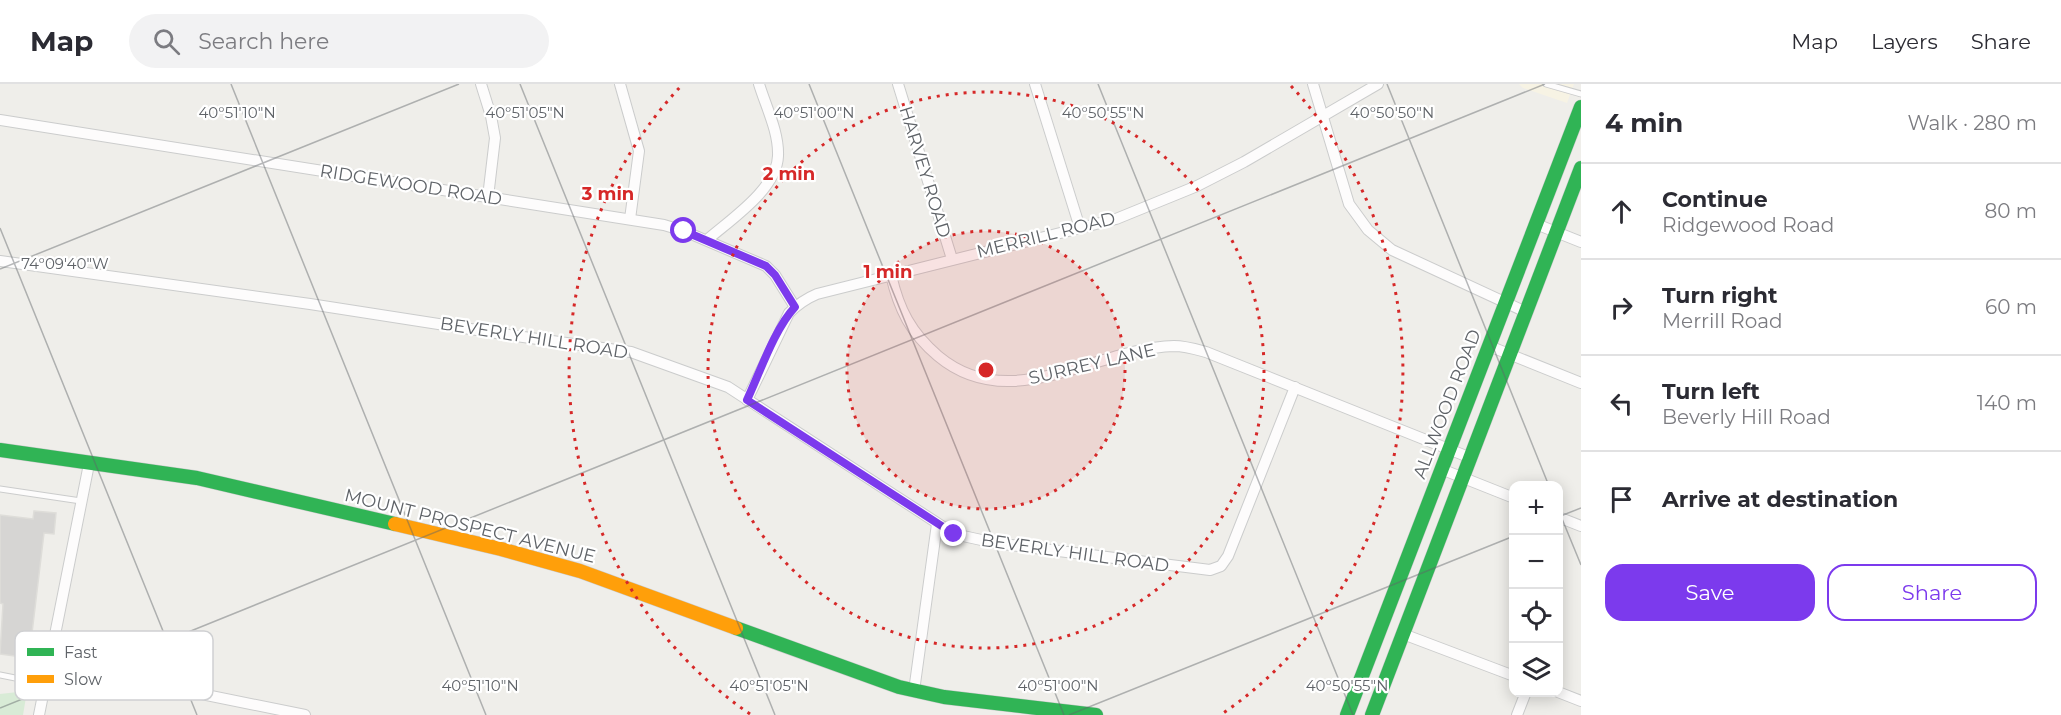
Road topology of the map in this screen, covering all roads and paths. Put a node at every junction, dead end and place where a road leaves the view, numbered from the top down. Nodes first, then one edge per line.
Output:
1 (481, 84) edge
2 (620, 84) edge
3 (759, 84) edge
4 (898, 84) edge
5 (1035, 84) edge
6 (1313, 84) edge
7 (1378, 84) edge
8 (1546, 84) edge
9 (1581, 94) edge
10 (1581, 107) edge
11 (1323, 117) junction
12 (0, 120) edge
13 (1581, 168) edge
14 (488, 197) junction
15 (630, 219) junction
16 (1536, 224) junction
17 (1080, 228) junction
18 (1556, 232) junction
19 (707, 240) junction
20 (1581, 242) edge
21 (952, 260) junction
22 (0, 261) edge
23 (891, 275) junction
24 (1506, 303) junction
25 (795, 307) junction
26 (1526, 312) junction
27 (1488, 346) junction
28 (1510, 355) junction
29 (1581, 383) edge
30 (1295, 387) junction
31 (747, 400) junction
32 (1449, 448) junction
33 (0, 450) edge
34 (1471, 458) junction
35 (89, 464) junction
36 (1442, 469) junction
37 (1463, 477) junction
38 (0, 489) edge
39 (1509, 496) edge
40 (82, 501) junction
41 (1563, 519) edge
42 (937, 524) junction
43 (1581, 526) edge
44 (56, 631) edge
45 (1403, 634) junction
46 (1509, 674) edge
47 (0, 675) edge
48 (15, 678) edge
49 (914, 691) junction
50 (1563, 695) edge
51 (213, 696) edge
52 (1524, 697) edge
53 (42, 700) edge
54 (1581, 701) edge
55 (39, 715) edge
56 (305, 715) edge
57 (1096, 715) edge
58 (1347, 715) edge
59 (1372, 715) edge
60 (1517, 715) edge

1 - 14 street
2 - 15 street
3 - 19 street
4 - 21 street, HARVEY ROAD
5 - 17 street
6 - 11 street
7 - 11 street, MERRILL ROAD
8 - 9 lane
10 - 16 main road, ALLWOOD ROAD
11 - 17 street, MERRILL ROAD
11 - 24 street
12 - 14 street, RIDGEWOOD ROAD
13 - 18 main road
14 - 15 street, RIDGEWOOD ROAD
15 - 19 street, RIDGEWOOD ROAD
16 - 18 street
16 - 24 main road, ALLWOOD ROAD
17 - 21 street, MERRILL ROAD
18 - 20 street
18 - 26 main road
19 - 25 street, RIDGEWOOD ROAD
21 - 23 street, MERRILL ROAD
22 - 31 street, BEVERLY HILL ROAD
23 - 25 street, MERRILL ROAD
23 - 30 street, SURREY LANE
24 - 26 street
24 - 27 main road, ALLWOOD ROAD
25 - 31 street, MERRILL ROAD
26 - 28 main road
27 - 28 street
27 - 32 main road, ALLWOOD ROAD
28 - 29 street
28 - 34 main road
30 - 32 street, SURREY LANE
30 - 42 street, BEVERLY HILL ROAD
31 - 42 street, BEVERLY HILL ROAD
32 - 34 street, SURREY LANE
32 - 36 main road, ALLWOOD ROAD
33 - 35 main road, MOUNT PROSPECT AVENUE
34 - 37 main road
35 - 40 street
35 - 49 main road, MOUNT PROSPECT AVENUE
36 - 37 street
36 - 58 main road, ALLWOOD ROAD
37 - 39 street
37 - 45 main road
38 - 40 lane
40 - 44 street
41 - 43 street
42 - 49 street
45 - 46 street
45 - 59 main road
47 - 48 lane
49 - 57 main road, MOUNT PROSPECT AVENUE
50 - 54 street
51 - 56 street
52 - 60 street
53 - 55 street

